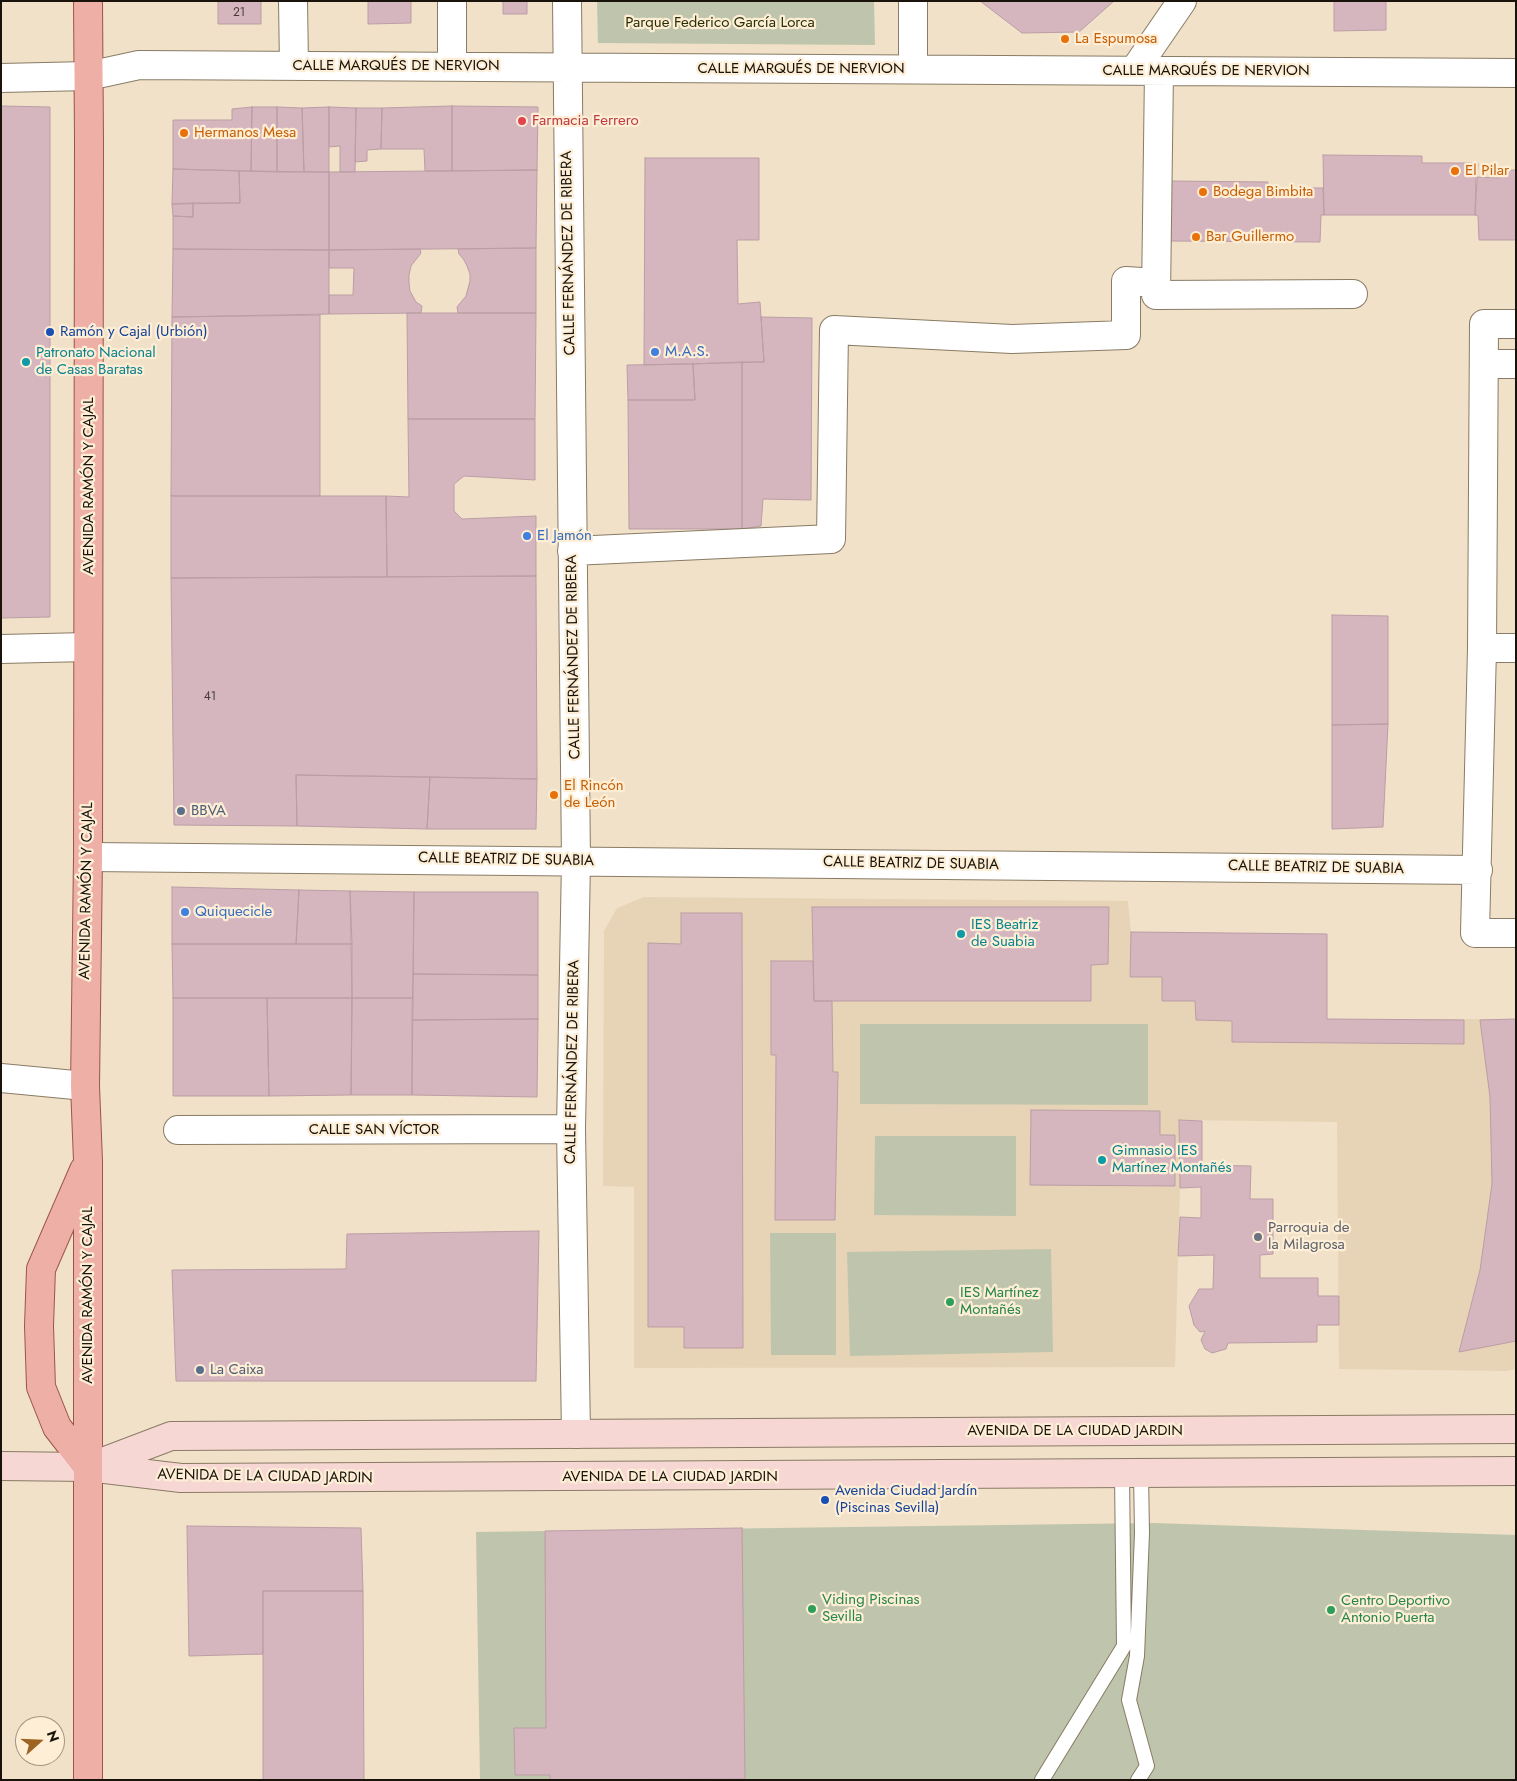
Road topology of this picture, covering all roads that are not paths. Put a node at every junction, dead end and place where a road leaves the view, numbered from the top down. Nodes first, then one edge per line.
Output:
1 (88, 1) edge
2 (293, 1) edge
3 (452, 1) edge
4 (567, 1) edge
5 (913, 1) edge
6 (1182, 1) edge
7 (294, 66) junction
8 (452, 67) junction
9 (567, 67) junction
10 (913, 70) junction
11 (1147, 71) junction
12 (1516, 73) edge
13 (88, 76) junction
14 (1, 78) edge
15 (1156, 283) junction
16 (1353, 294) dead end
17 (1516, 324) edge
18 (1484, 364) junction
19 (1516, 364) edge
20 (572, 552) junction
21 (88, 647) junction
22 (1482, 648) junction
23 (1516, 648) edge
24 (1, 649) edge
25 (88, 857) junction
26 (576, 861) junction
27 (1478, 870) junction
28 (1516, 933) edge
29 (1, 1078) edge
30 (85, 1086) junction
31 (571, 1129) junction
32 (178, 1130) dead end
33 (88, 1161) junction
34 (1516, 1429) edge
35 (576, 1434) junction
36 (1, 1466) edge
37 (88, 1467) junction
38 (1516, 1471) edge
39 (1132, 1474) junction
40 (88, 1780) edge
41 (1042, 1780) edge
42 (1138, 1780) edge

1 - 13 main road, AVENIDA RAMÓN Y CAJAL
2 - 7 street
3 - 8 street
4 - 9 street, CALLE FERNÁNDEZ DE RIBERA
5 - 10 street
6 - 11 street
7 - 8 street, CALLE MARQUÉS DE NERVION
7 - 13 street, CALLE MARQUÉS DE NERVION
8 - 9 street, CALLE MARQUÉS DE NERVION
9 - 10 street, CALLE MARQUÉS DE NERVION
9 - 20 street, CALLE FERNÁNDEZ DE RIBERA
10 - 11 street, CALLE MARQUÉS DE NERVION
11 - 12 street, CALLE MARQUÉS DE NERVION
11 - 15 street
13 - 14 street, CALLE MARQUÉS DE NERVION
13 - 21 main road, AVENIDA RAMÓN Y CAJAL
15 - 16 street
15 - 20 street
17 - 18 street
18 - 19 street
18 - 22 street
20 - 26 street, CALLE FERNÁNDEZ DE RIBERA
21 - 24 street
21 - 25 main road, AVENIDA RAMÓN Y CAJAL
22 - 23 street
22 - 27 street
25 - 26 street, CALLE BEATRIZ DE SUABIA
25 - 30 main road, AVENIDA RAMÓN Y CAJAL
26 - 27 street, CALLE BEATRIZ DE SUABIA
26 - 31 street, CALLE FERNÁNDEZ DE RIBERA
27 - 28 street
29 - 30 street
30 - 33 main road, AVENIDA RAMÓN Y CAJAL
31 - 32 street, CALLE SAN VÍCTOR
31 - 35 street, CALLE FERNÁNDEZ DE RIBERA
33 - 37 main road, AVENIDA RAMÓN Y CAJAL
33 - 37 main road
34 - 35 main road, AVENIDA DE LA CIUDAD JARDIN
35 - 37 main road, AVENIDA DE LA CIUDAD JARDIN
36 - 37 main road
37 - 39 main road, AVENIDA DE LA CIUDAD JARDIN
37 - 40 main road, AVENIDA RAMÓN Y CAJAL
38 - 39 main road, AVENIDA DE LA CIUDAD JARDIN
39 - 41 lane
39 - 42 lane

